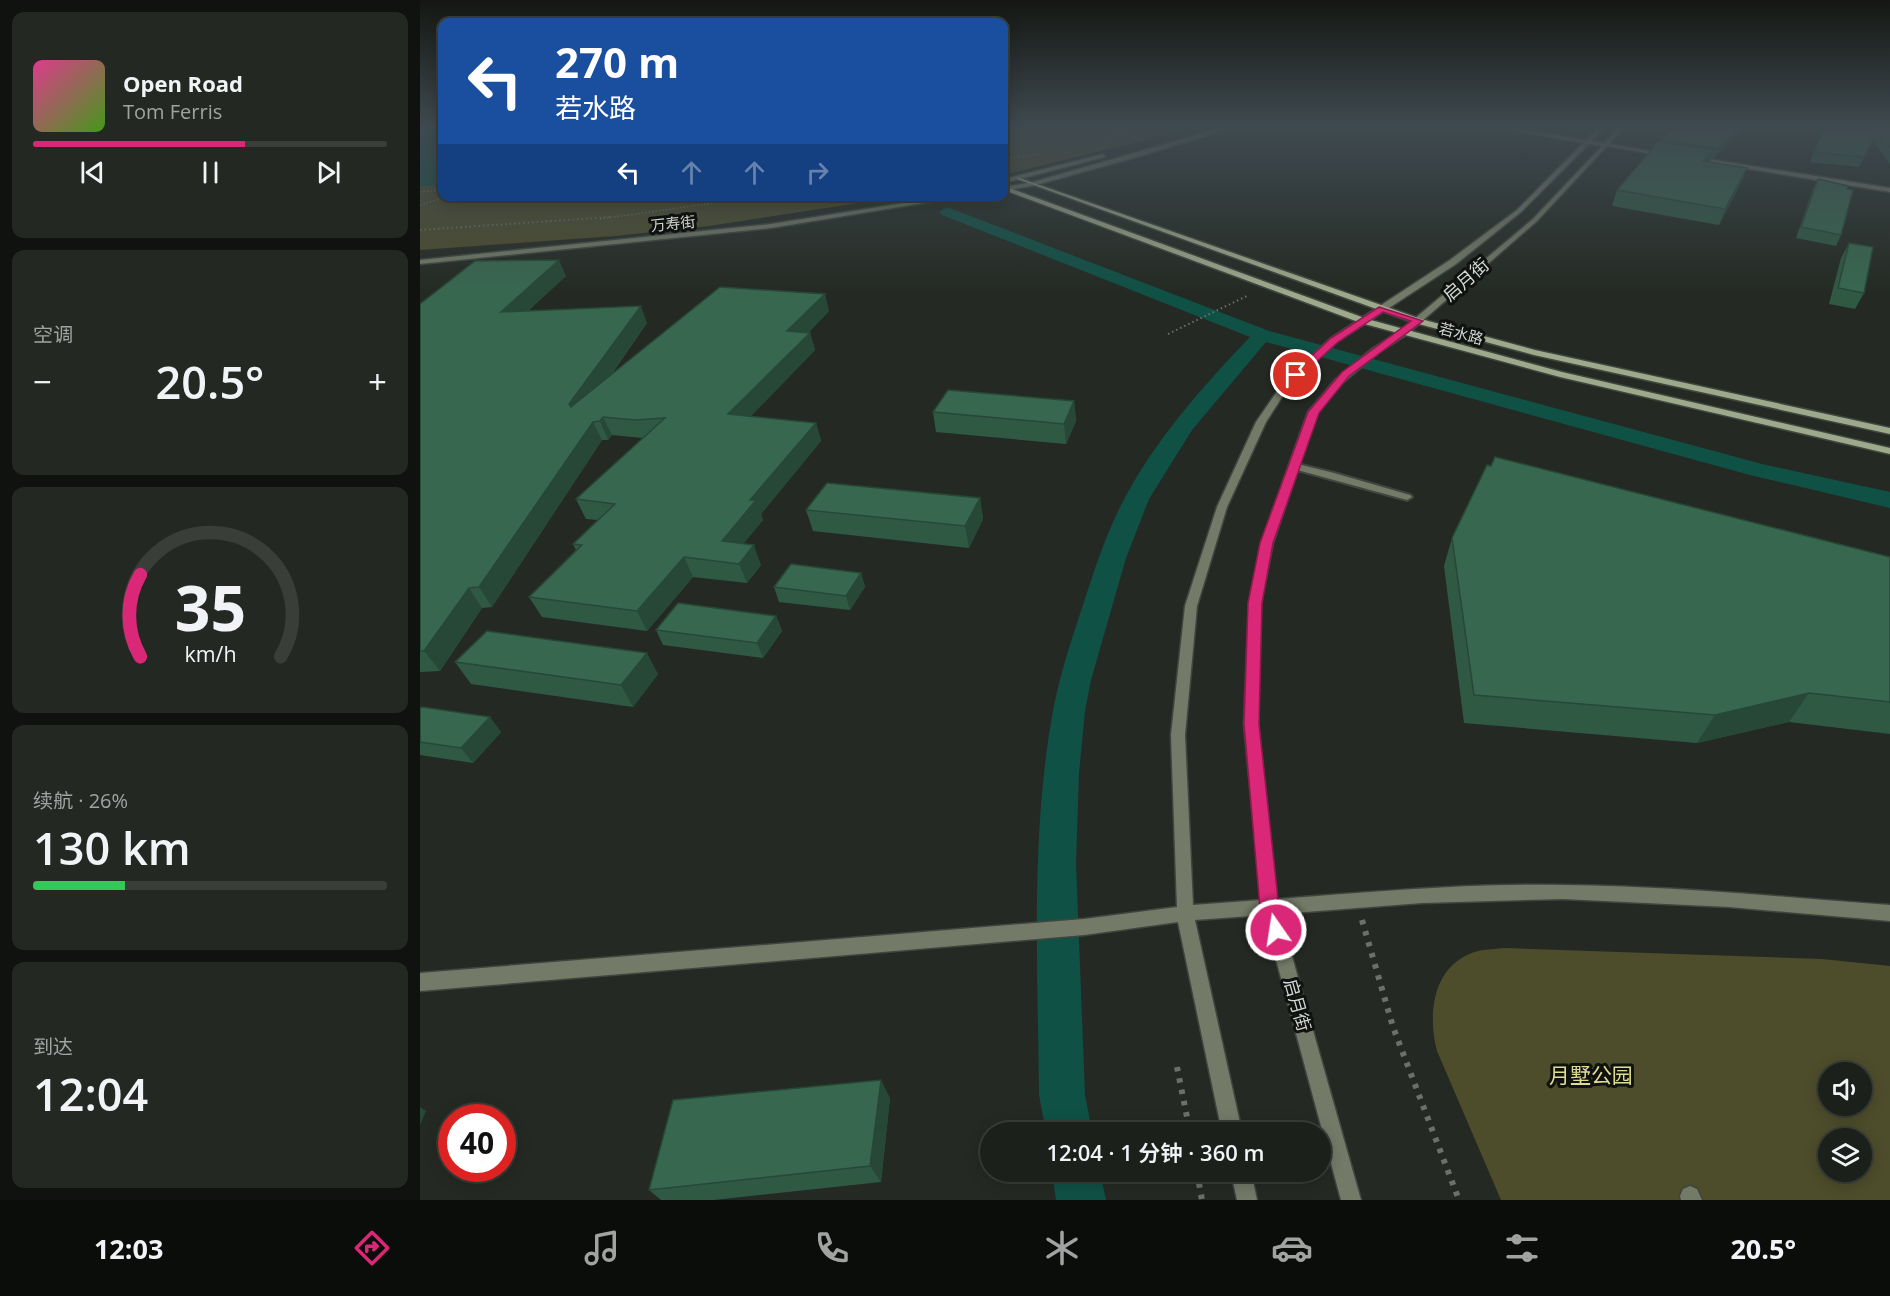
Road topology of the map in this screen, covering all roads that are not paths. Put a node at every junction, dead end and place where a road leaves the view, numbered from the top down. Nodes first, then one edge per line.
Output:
1 (1029, 182) edge
2 (1041, 182) edge
3 (1548, 182) edge
4 (1570, 182) edge
5 (1840, 182) edge
6 (1034, 184) junction
7 (1008, 187) edge
8 (1008, 188) edge
9 (1890, 190) edge
10 (895, 201) edge
11 (935, 201) edge
12 (420, 260) edge
13 (1382, 309) junction
14 (1364, 321) junction
15 (1418, 321) junction
16 (1403, 333) junction
17 (1890, 431) edge
18 (1890, 451) edge
19 (1293, 466) junction
20 (1407, 497) dead end
21 (1270, 908) junction
22 (1185, 913) junction
23 (1890, 913) edge
24 (420, 982) edge
25 (1230, 1122) edge
26 (1243, 1182) edge
27 (1247, 1200) edge
28 (1351, 1200) edge

1 - 6 main road, 若水路
2 - 6 street
3 - 13 street, 启月街
4 - 15 street, 启月街
5 - 9 street
6 - 7 street
6 - 13 main road, 若水路
8 - 14 main road, 若水路
10 - 12 street, 万寿街
11 - 12 street, 万寿街
13 - 14 street, 启月街
13 - 15 main road, 若水路
14 - 16 main road, 若水路
14 - 22 street, 启月街
15 - 16 street, 启月街
15 - 17 main road, 若水路
16 - 18 main road, 若水路
16 - 19 street, 启月街
19 - 20 lane
19 - 21 street, 启月街
21 - 22 street
21 - 23 street
21 - 28 street, 启月街
22 - 24 street
22 - 25 street, 启月街
26 - 27 street

